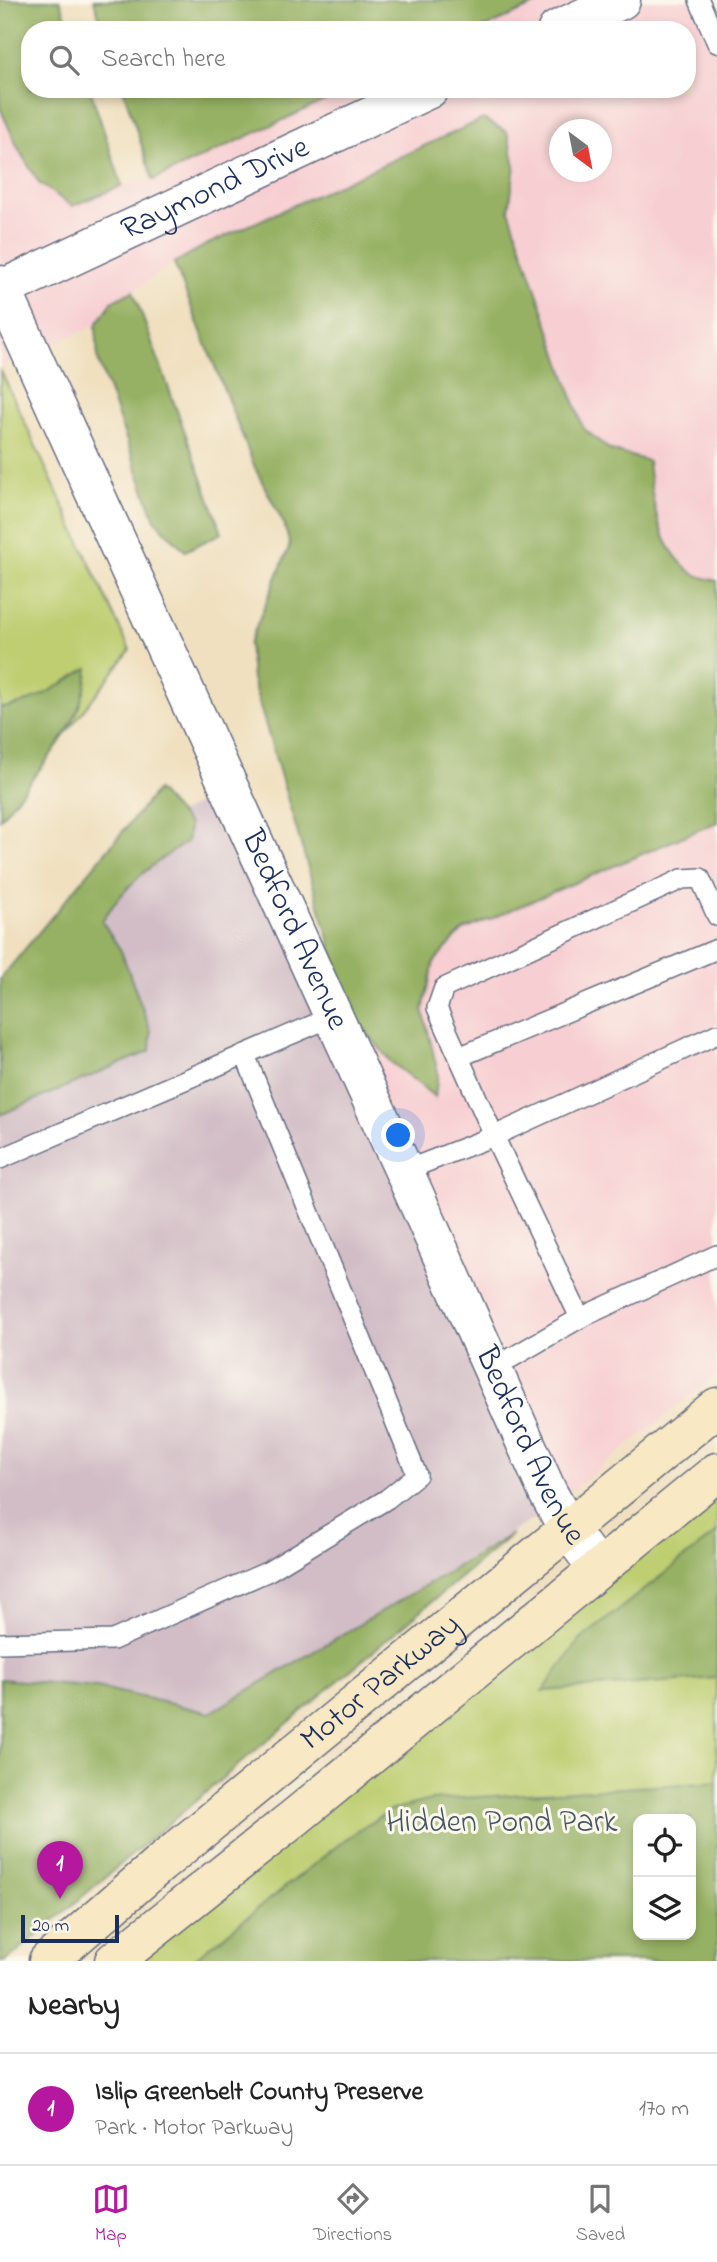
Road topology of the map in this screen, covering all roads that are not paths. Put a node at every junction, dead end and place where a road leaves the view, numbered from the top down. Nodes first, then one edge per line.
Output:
1 (621, 0) edge
2 (699, 0) edge
3 (576, 21) edge
4 (717, 43) edge
5 (410, 98) edge
6 (1, 288) edge
7 (717, 916) edge
8 (717, 949) edge
9 (334, 1016) junction
10 (717, 1034) edge
11 (245, 1055) junction
12 (459, 1057) junction
13 (494, 1136) junction
14 (0, 1159) edge
15 (404, 1171) junction
16 (717, 1255) edge
17 (580, 1318) junction
18 (492, 1369) junction
19 (717, 1407) edge
20 (717, 1472) edge
21 (568, 1529) junction
22 (598, 1569) junction
23 (0, 1643) edge
24 (48, 1961) edge
25 (114, 1961) edge

1 - 3 street
2 - 4 lane
5 - 6 street, Raymond Drive
6 - 9 street, Bedford Avenue
7 - 12 lane
8 - 12 lane
9 - 11 lane
9 - 15 street, Bedford Avenue
10 - 13 lane
11 - 14 lane
11 - 23 lane
12 - 13 lane
13 - 15 lane
13 - 17 lane
15 - 18 street, Bedford Avenue
16 - 17 lane
17 - 18 lane
18 - 21 street, Bedford Avenue
19 - 21 main road, Motor Parkway
20 - 22 main road, Motor Parkway
21 - 22 street, Bedford Avenue
21 - 24 main road, Motor Parkway
22 - 25 main road, Motor Parkway

